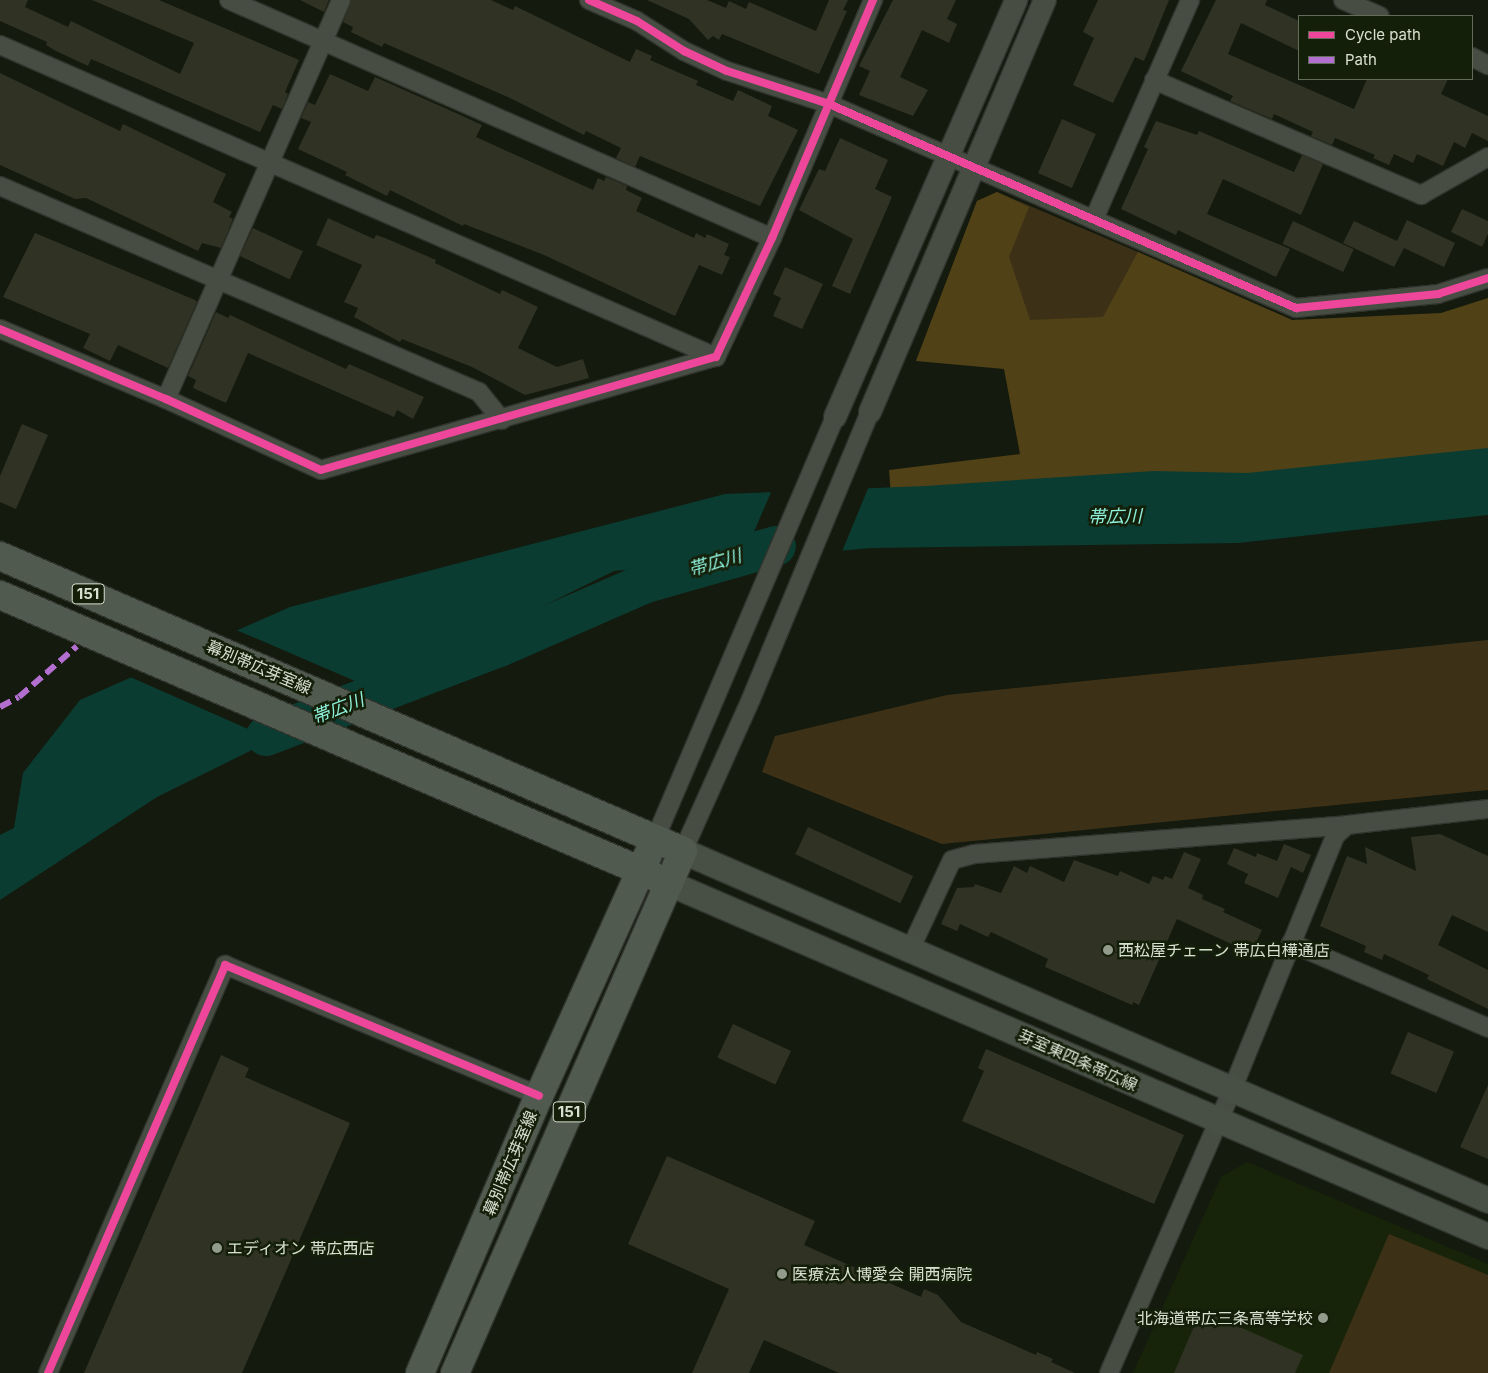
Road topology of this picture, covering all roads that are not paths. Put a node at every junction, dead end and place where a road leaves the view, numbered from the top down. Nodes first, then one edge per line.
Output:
1 (229, 0) edge
2 (341, 0) edge
3 (589, 0) edge
4 (873, 0) edge
5 (1016, 0) edge
6 (1044, 0) edge
7 (1190, 0) edge
8 (1343, 0) edge
9 (1378, 15) edge
10 (323, 41) junction
11 (0, 45) edge
12 (1473, 58) edge
13 (1488, 65) edge
14 (1154, 80) junction
15 (828, 104) junction
16 (1488, 157) edge
17 (948, 158) junction
18 (270, 162) junction
19 (972, 168) junction
20 (0, 186) edge
21 (1094, 219) junction
22 (772, 238) junction
23 (1488, 278) edge
24 (218, 280) junction
25 (0, 329) edge
26 (716, 357) junction
27 (166, 399) junction
28 (870, 412) joint
29 (835, 417) joint
30 (502, 420) junction
31 (0, 556) edge
32 (0, 595) edge
33 (1488, 809) edge
34 (1347, 825) junction
35 (655, 839) junction
36 (683, 851) junction
37 (641, 872) junction
38 (669, 883) junction
39 (1291, 944) junction
40 (910, 950) junction
41 (1488, 1028) edge
42 (1232, 1090) junction
43 (538, 1096) junction
44 (1218, 1121) junction
45 (1488, 1200) edge
46 (1488, 1236) edge
47 (48, 1373) edge
48 (420, 1373) edge
49 (455, 1373) edge
50 (1109, 1373) edge

1 - 10 street
2 - 10 street
3 - 15 street
4 - 15 street
5 - 17 street
6 - 19 street
7 - 14 street
8 - 9 street
10 - 18 street
10 - 22 street
11 - 18 street
12 - 13 street
14 - 16 street
14 - 21 street
15 - 17 street
15 - 22 street
17 - 19 street
17 - 29 street
18 - 24 street
18 - 26 street
19 - 21 street
19 - 28 street
20 - 24 street
21 - 23 street
22 - 26 street
24 - 27 street
24 - 30 street
25 - 27 street
26 - 30 street
27 - 30 street
28 - 36 street
29 - 35 street
31 - 35 main road, 幕別帯広芽室線 / 151
32 - 37 main road, 151
33 - 34 street
34 - 39 street
34 - 40 street
35 - 36 main road, 幕別帯広芽室線 / 151
35 - 37 main road, 幕別帯広芽室線 / 151
36 - 38 main road, 幕別帯広芽室線 / 151
36 - 40 main road, 芽室東四条帯広線
37 - 38 main road, 151
37 - 43 main road, 幕別帯広芽室線 / 151
38 - 44 main road, 芽室東四条帯広線
38 - 49 main road, 幕別帯広芽室線 / 151
39 - 41 street
39 - 42 street
40 - 42 main road, 芽室東四条帯広線
42 - 44 street
42 - 45 main road, 芽室東四条帯広線
43 - 47 street
43 - 48 main road, 幕別帯広芽室線 / 151
44 - 46 main road, 芽室東四条帯広線
44 - 50 street

